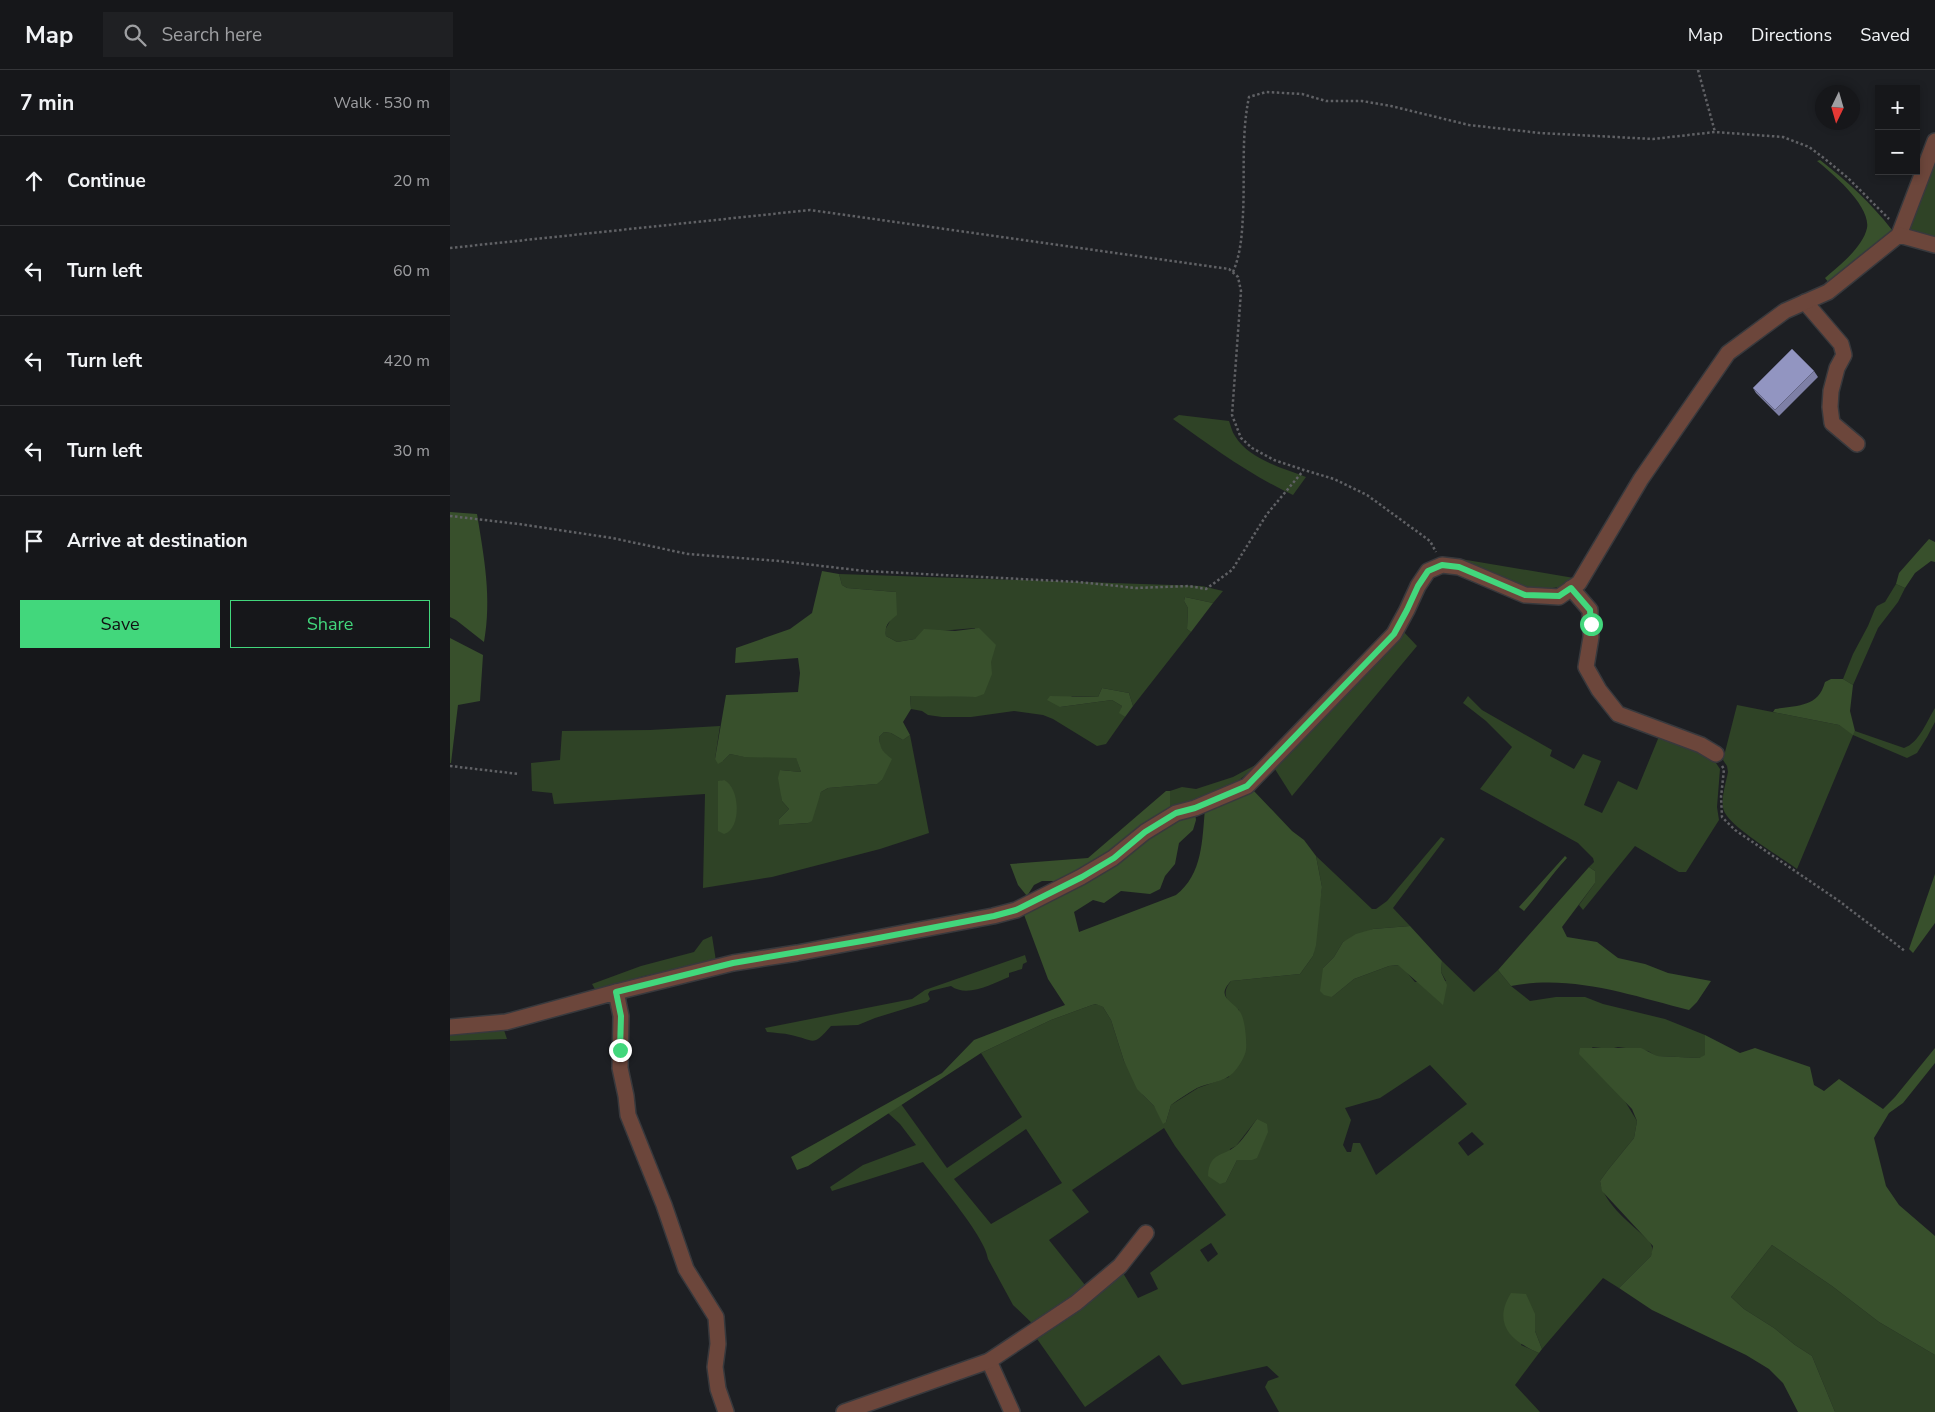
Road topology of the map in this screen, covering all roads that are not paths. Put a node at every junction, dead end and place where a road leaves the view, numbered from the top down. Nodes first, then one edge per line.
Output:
1 (1935, 142) edge
2 (1899, 235) junction
3 (1935, 245) edge
4 (1805, 302) junction
5 (1857, 444) dead end
6 (1571, 588) junction
7 (1716, 754) road end
8 (616, 992) junction
9 (450, 1026) edge
10 (1146, 1233) dead end
11 (990, 1361) junction
12 (726, 1412) edge
13 (844, 1412) edge
14 (1012, 1412) edge

1 - 2 street
2 - 3 street
2 - 4 street
4 - 5 street
4 - 6 street
6 - 7 street
6 - 8 street
8 - 9 street
8 - 12 street
10 - 11 street
11 - 13 street
11 - 14 street

